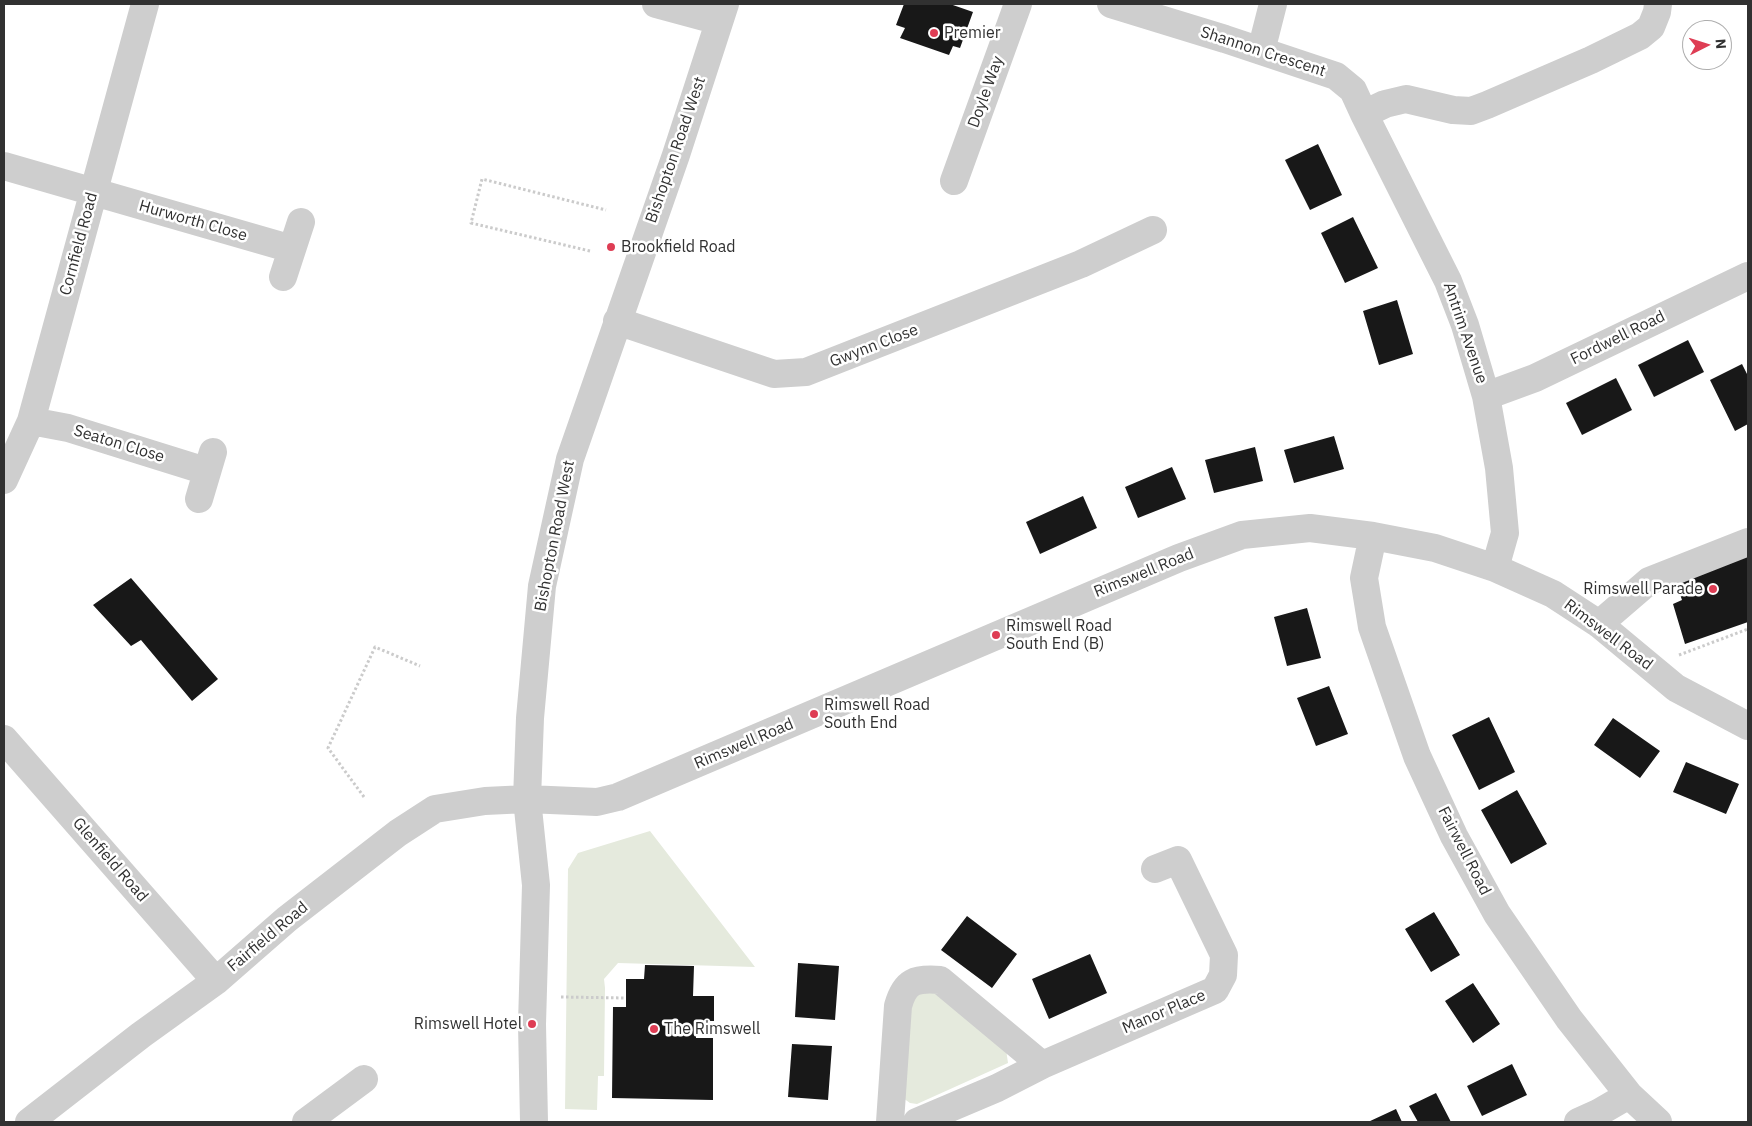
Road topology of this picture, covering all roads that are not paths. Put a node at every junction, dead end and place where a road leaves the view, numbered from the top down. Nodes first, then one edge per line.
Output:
1 (145, 4) edge
2 (656, 4) edge
3 (1018, 4) edge
4 (1111, 4) edge
5 (1273, 4) edge
6 (1658, 4) edge
7 (722, 12) edge
8 (1261, 51) junction
9 (1364, 114) junction
10 (4, 166) edge
11 (954, 181) dead end
12 (93, 192) junction
13 (301, 222) dead end
14 (1153, 230) dead end
15 (292, 249) junction
16 (1748, 276) edge
17 (283, 277) dead end
18 (617, 322) junction
19 (1486, 396) junction
20 (31, 421) junction
21 (4, 480) edge
22 (199, 499) dead end
23 (1373, 536) junction
24 (1748, 542) edge
25 (1495, 568) junction
26 (1599, 624) junction
27 (1747, 721) edge
28 (4, 739) edge
29 (527, 799) junction
30 (1155, 869) dead end
31 (216, 981) junction
32 (1042, 1065) junction
33 (364, 1079) dead end
34 (1629, 1095) junction
35 (29, 1122) edge
36 (306, 1122) edge
37 (534, 1122) edge
38 (890, 1122) edge
39 (917, 1122) edge
40 (1578, 1122) edge
41 (1658, 1122) edge

1 - 12 street, Cornfield Road
2 - 7 street
3 - 11 street, Doyle Way
4 - 8 street, Shannon Crescent
5 - 8 street
6 - 9 street
7 - 18 street, Bishopton Road West
8 - 9 street, Shannon Crescent
9 - 19 street, Antrim Avenue
10 - 12 street, Hurworth Close
12 - 15 street, Hurworth Close
12 - 20 street, Cornfield Road
13 - 15 street
14 - 18 street, Gwynn Close
15 - 17 street
16 - 19 street, Fordwell Road
18 - 29 street, Bishopton Road West
19 - 25 street, Antrim Avenue
20 - 21 street, Cornfield Road
20 - 22 street, Seaton Close
23 - 25 street, Rimswell Road
23 - 29 street, Rimswell Road
23 - 34 street, Fairwell Road
24 - 26 street
25 - 26 street, Rimswell Road
26 - 27 street, Rimswell Road
28 - 31 street, Glenfield Road
29 - 31 street, Fairfield Road
29 - 37 street, Bishopton Road West
30 - 32 street, Manor Place
31 - 35 street, Fairfield Road
32 - 38 street
32 - 39 street, Manor Place
33 - 36 street
34 - 40 street
34 - 41 street, Fairwell Road

